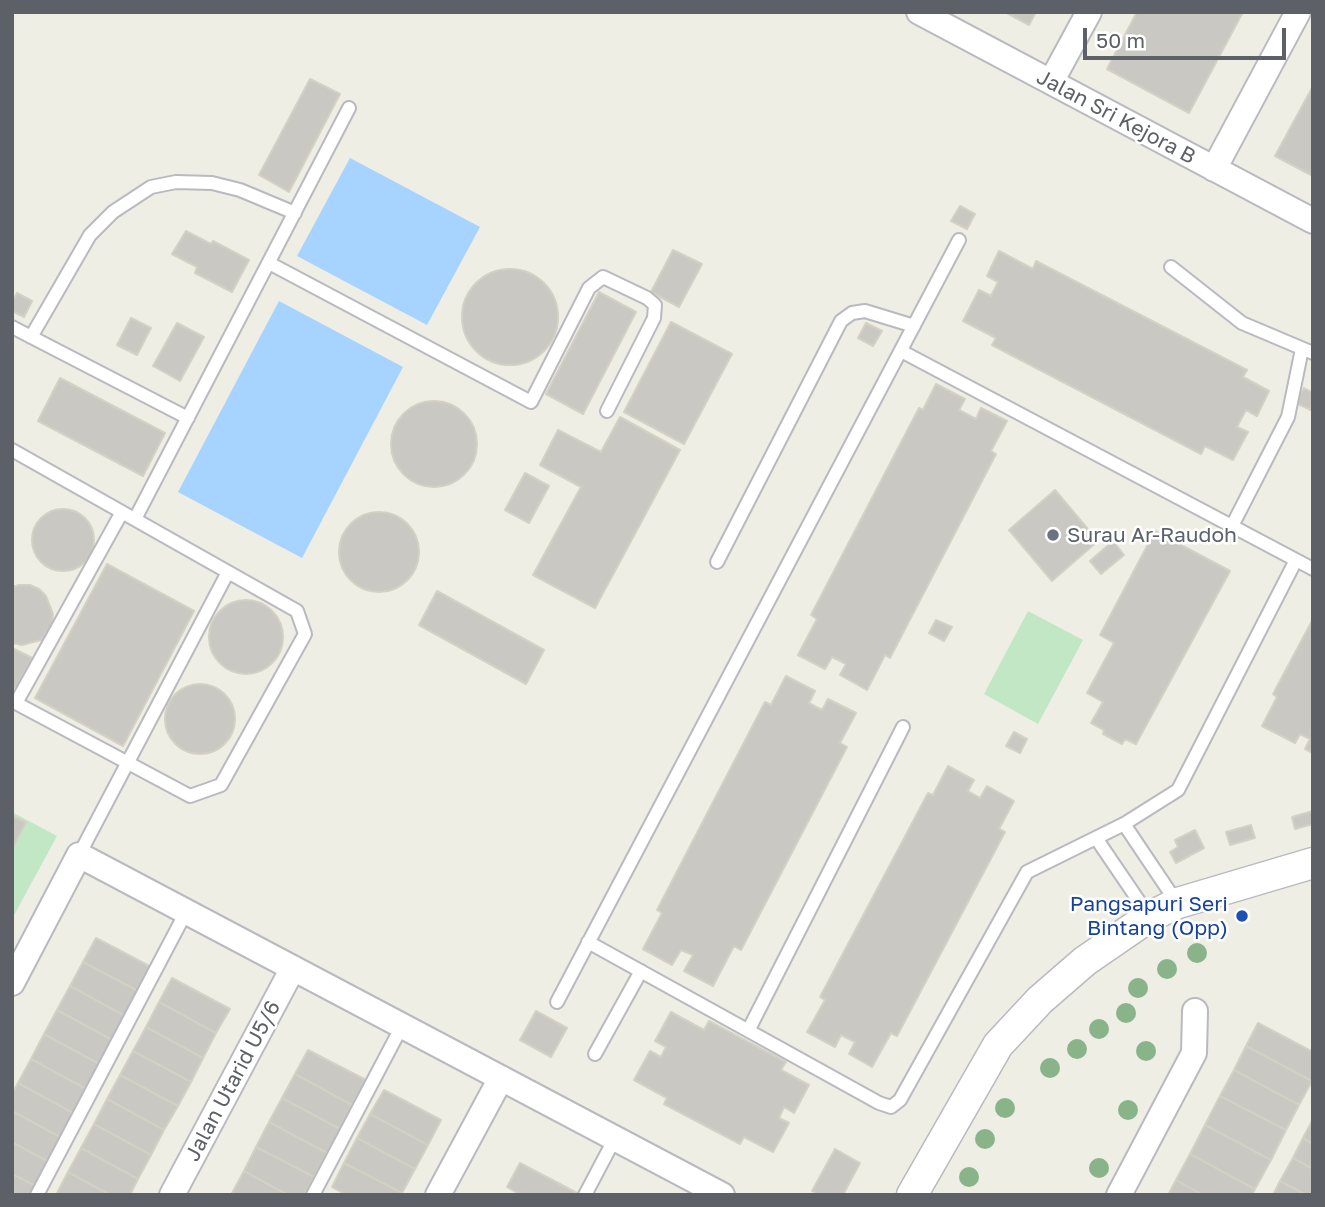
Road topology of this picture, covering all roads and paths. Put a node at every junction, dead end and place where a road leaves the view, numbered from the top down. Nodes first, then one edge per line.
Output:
1 (919, 12) edge
2 (1089, 12) edge
3 (1298, 12) edge
4 (1051, 82) junction
5 (349, 108) dead end
6 (1214, 169) junction
7 (295, 213) junction
8 (1313, 221) edge
9 (959, 240) dead end
10 (269, 263) junction
11 (1171, 267) dead end
12 (914, 326) junction
13 (12, 327) edge
14 (32, 337) junction
15 (901, 351) junction
16 (1307, 351) edge
17 (607, 411) dead end
18 (188, 418) junction
19 (12, 450) edge
20 (122, 512) junction
21 (135, 519) junction
22 (1232, 526) junction
23 (1296, 560) junction
24 (717, 562) dead end
25 (1313, 569) edge
26 (228, 572) junction
27 (14, 702) edge
28 (904, 727) dead end
29 (127, 763) junction
30 (1124, 824) junction
31 (1096, 838) junction
32 (79, 855) junction
33 (1313, 863) edge
34 (1178, 903) junction
35 (186, 912) junction
36 (1149, 918) junction
37 (588, 942) junction
38 (293, 968) junction
39 (641, 971) junction
40 (12, 983) edge
41 (557, 1002) dead end
42 (1195, 1010) dead end
43 (402, 1026) junction
44 (749, 1029) junction
45 (595, 1054) dead end
46 (501, 1078) junction
47 (615, 1138) junction
48 (721, 1194) edge
49 (37, 1195) edge
50 (172, 1195) edge
51 (313, 1195) edge
52 (439, 1195) edge
53 (585, 1195) edge
54 (912, 1195) edge
55 (1119, 1195) edge

1 - 4 street, Jalan Sri Kejora B
2 - 4 street
3 - 6 street
4 - 6 street, Jalan Sri Kejora B
5 - 7 lane
6 - 8 street, Jalan Sri Kejora B
7 - 10 lane
7 - 14 lane
9 - 12 lane
10 - 17 lane
10 - 18 lane
11 - 16 lane
12 - 15 lane
12 - 24 lane
13 - 14 lane
14 - 18 lane
15 - 22 lane
15 - 37 lane
16 - 22 lane
18 - 21 lane
19 - 20 lane
20 - 21 lane
20 - 27 lane
21 - 26 lane
22 - 23 lane
23 - 25 lane
23 - 30 lane
26 - 29 lane
26 - 29 lane
27 - 29 lane
28 - 44 lane
29 - 32 lane
30 - 31 lane
30 - 34 lane
31 - 36 lane
31 - 44 lane
32 - 35 street
32 - 40 street
33 - 34 street
34 - 36 street
35 - 38 street
35 - 49 lane
36 - 54 street
37 - 39 lane
37 - 41 lane
38 - 43 street
38 - 50 street, Jalan Utarid U5/6
39 - 44 lane
39 - 45 lane
42 - 55 street
43 - 46 street
43 - 51 lane
46 - 47 street
46 - 52 street
47 - 48 street
47 - 53 lane

